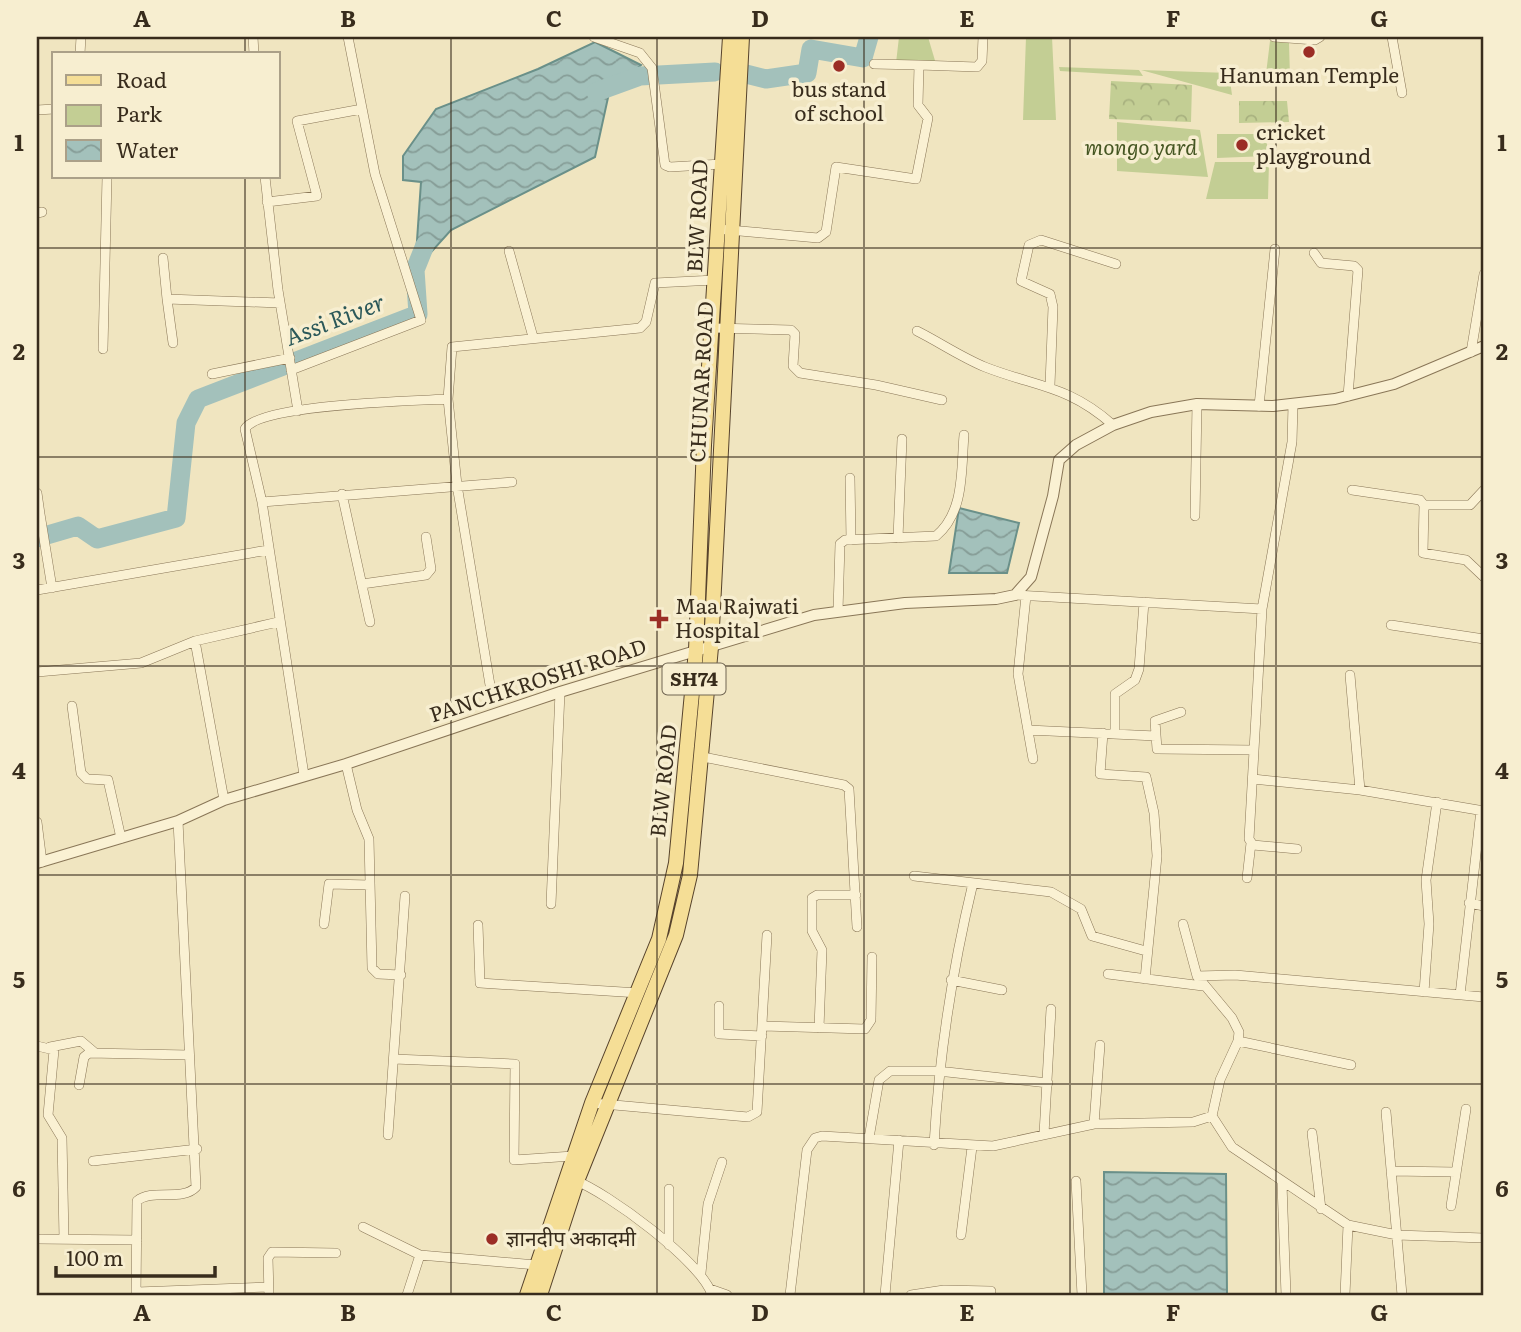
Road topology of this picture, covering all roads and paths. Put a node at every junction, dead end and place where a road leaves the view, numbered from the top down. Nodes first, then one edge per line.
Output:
1 (348, 37) edge
2 (594, 37) edge
3 (730, 37) edge
4 (742, 37) edge
5 (983, 37) edge
6 (1274, 37) edge
7 (1320, 37) edge
8 (1392, 37) edge
9 (1293, 38) edge
10 (874, 64) dead end
11 (919, 65) junction
12 (733, 85) junction
13 (1402, 93) dead end
14 (362, 109) junction
15 (722, 164) junction
16 (107, 178) edge
17 (264, 178) edge
18 (267, 202) junction
19 (725, 230) junction
20 (1275, 249) dead end
21 (509, 251) dead end
22 (1314, 253) dead end
23 (163, 258) dead end
24 (1116, 264) dead end
25 (1484, 274) edge
26 (715, 280) junction
27 (167, 299) junction
28 (280, 303) junction
29 (720, 328) junction
30 (916, 331) dead end
31 (533, 337) junction
32 (173, 343) dead end
33 (1484, 346) edge
34 (103, 349) dead end
35 (1471, 352) junction
36 (289, 358) junction
37 (291, 370) junction
38 (212, 374) dead end
39 (1050, 385) junction
40 (1348, 396) junction
41 (448, 399) junction
42 (942, 400) dead end
43 (1198, 404) junction
44 (1293, 405) junction
45 (1259, 406) junction
46 (298, 411) junction
47 (1113, 425) junction
48 (964, 435) dead end
49 (902, 439) dead end
50 (850, 478) dead end
51 (512, 482) dead end
52 (457, 485) junction
53 (1352, 490) dead end
54 (1484, 491) edge
55 (37, 493) edge
56 (342, 494) junction
57 (262, 502) junction
58 (1424, 505) junction
59 (38, 514) edge
60 (1195, 516) dead end
61 (426, 537) dead end
62 (898, 538) junction
63 (851, 540) junction
64 (268, 550) junction
65 (1484, 576) edge
66 (362, 584) junction
67 (52, 588) junction
68 (37, 590) edge
69 (1021, 595) junction
70 (1144, 602) junction
71 (1262, 609) junction
72 (838, 611) junction
73 (278, 622) junction
74 (370, 622) dead end
75 (1391, 625) dead end
76 (1484, 639) edge
77 (195, 641) junction
78 (704, 648) junction
79 (37, 672) edge
80 (1350, 675) dead end
81 (490, 685) dead end
82 (560, 692) junction
83 (72, 706) dead end
84 (1181, 712) dead end
85 (1028, 730) junction
86 (1103, 733) junction
87 (1115, 734) junction
88 (1156, 736) junction
89 (1254, 750) junction
90 (703, 757) junction
91 (1033, 759) dead end
92 (346, 764) junction
93 (304, 775) junction
94 (1253, 779) junction
95 (1360, 790) junction
96 (223, 800) junction
97 (1437, 803) junction
98 (1483, 811) edge
99 (178, 821) junction
100 (37, 822) edge
101 (121, 838) junction
102 (1251, 843) junction
103 (1297, 849) dead end
104 (39, 863) edge
105 (914, 876) dead end
106 (1247, 878) dead end
107 (973, 883) junction
108 (370, 885) junction
109 (856, 895) junction
110 (405, 896) dead end
111 (551, 904) dead end
112 (1469, 904) junction
113 (1484, 905) edge
114 (324, 924) dead end
115 (1183, 924) dead end
116 (478, 925) dead end
117 (857, 927) dead end
118 (767, 935) dead end
119 (1146, 951) junction
120 (872, 957) dead end
121 (1108, 974) dead end
122 (401, 975) junction
123 (1197, 976) junction
124 (1145, 979) junction
125 (951, 980) junction
126 (1203, 986) junction
127 (1002, 990) dead end
128 (1424, 992) junction
129 (639, 993) junction
130 (1460, 995) junction
131 (1484, 997) edge
132 (719, 1006) dead end
133 (1051, 1009) dead end
134 (763, 1026) junction
135 (819, 1028) junction
136 (762, 1037) junction
137 (1238, 1041) junction
138 (1100, 1045) dead end
139 (37, 1046) edge
140 (50, 1047) junction
141 (94, 1052) junction
142 (189, 1055) junction
143 (394, 1059) junction
144 (1351, 1065) dead end
145 (938, 1071) junction
146 (1048, 1083) junction
147 (79, 1085) dead end
148 (599, 1104) junction
149 (1466, 1109) dead end
150 (1386, 1112) dead end
151 (1212, 1116) junction
152 (1094, 1124) junction
153 (1312, 1133) dead end
154 (1044, 1134) junction
155 (388, 1135) dead end
156 (869, 1138) junction
157 (898, 1140) junction
158 (934, 1145) junction
159 (972, 1147) junction
160 (197, 1149) junction
161 (573, 1156) junction
162 (93, 1161) dead end
163 (722, 1162) dead end
164 (1391, 1171) junction
165 (1456, 1172) junction
166 (571, 1179) junction
167 (1076, 1181) dead end
168 (1282, 1184) junction
169 (670, 1189) dead end
170 (1451, 1206) dead end
171 (1321, 1209) junction
172 (1348, 1225) junction
173 (363, 1227) dead end
174 (961, 1235) dead end
175 (1397, 1235) junction
176 (1484, 1238) edge
177 (37, 1239) edge
178 (64, 1239) junction
179 (137, 1240) junction
180 (669, 1245) junction
181 (336, 1253) dead end
182 (421, 1255) junction
183 (536, 1265) junction
184 (701, 1273) junction
185 (269, 1291) edge
186 (991, 1291) dead end
187 (711, 1292) edge
188 (136, 1293) edge
189 (407, 1295) edge
190 (527, 1295) edge
191 (540, 1295) edge
192 (727, 1295) edge
193 (790, 1295) edge
194 (885, 1295) edge
195 (911, 1295) edge
196 (1082, 1295) edge
197 (1286, 1295) edge
198 (1345, 1295) edge
199 (1402, 1295) edge

1 - 14 street
2 - 15 street
3 - 12 main road, BLW ROAD / SH74
4 - 12 main road, CHUNAR ROAD / SH74
5 - 11 street
6 - 9 street
7 - 9 street
8 - 13 street
10 - 11 street
11 - 19 street
12 - 15 main road, BLW ROAD / SH74
12 - 19 main road, CHUNAR ROAD / SH74
14 - 18 street
14 - 37 street
15 - 19 main road, BLW ROAD / SH74
16 - 34 street
17 - 18 street
18 - 28 street
19 - 26 main road, BLW ROAD / SH74
19 - 29 main road, CHUNAR ROAD / SH74
20 - 45 street
21 - 31 street
22 - 40 street
23 - 27 street
24 - 39 street
25 - 35 street
26 - 29 main road, BLW ROAD / SH74
26 - 31 street
27 - 28 street
27 - 32 street
28 - 36 street
29 - 42 street
29 - 78 main road, BLW ROAD / SH74
30 - 39 street
31 - 41 street
33 - 35 street
35 - 40 street
36 - 37 street
36 - 38 street
37 - 46 street
39 - 47 street
40 - 44 street
41 - 46 street
41 - 52 street
43 - 45 street
43 - 47 street
43 - 60 street
44 - 45 street
44 - 71 street
46 - 57 street
47 - 69 street
48 - 62 street
49 - 62 street
50 - 63 street
51 - 52 street
52 - 56 street
52 - 81 street
53 - 58 street
54 - 58 street
55 - 59 street
56 - 57 street
56 - 66 street
57 - 64 street
58 - 65 street
59 - 67 street
61 - 66 street
62 - 63 street
63 - 72 street
64 - 67 street
64 - 73 street
66 - 74 street
67 - 68 street
69 - 70 street
69 - 72 street, PANCHKROSHI ROAD
69 - 85 street
70 - 71 street
70 - 87 street
71 - 89 street
72 - 78 street, PANCHKROSHI ROAD
73 - 77 street
73 - 93 street
75 - 76 street
77 - 79 street
77 - 96 street
78 - 82 street, PANCHKROSHI ROAD
78 - 90 main road, SH74
78 - 129 main road, BLW ROAD / SH74
80 - 95 street
82 - 92 street, PANCHKROSHI ROAD
82 - 111 street
83 - 101 street
84 - 88 street
85 - 86 street
85 - 91 street
86 - 87 street
86 - 119 street
87 - 88 street
88 - 89 street
89 - 94 street
90 - 109 street
90 - 148 main road, SH74
92 - 93 street, PANCHKROSHI ROAD
92 - 108 street
93 - 96 street, PANCHKROSHI ROAD
94 - 95 street
94 - 102 street
95 - 97 street
96 - 99 street, PANCHKROSHI ROAD
97 - 98 street
97 - 128 street
98 - 112 street
99 - 101 street, PANCHKROSHI ROAD
99 - 142 street
100 - 104 street
101 - 104 street, PANCHKROSHI ROAD
102 - 103 street
102 - 106 street
105 - 107 street
107 - 119 street
107 - 125 street
108 - 114 street
108 - 122 street
109 - 117 street
109 - 135 street
110 - 122 street
112 - 113 street
112 - 130 street
115 - 123 street
116 - 129 street
118 - 134 street
119 - 124 street
120 - 135 street
121 - 124 street
122 - 143 street
123 - 126 street
123 - 128 street
124 - 126 street
125 - 127 street
125 - 145 street
126 - 137 street
128 - 130 street
129 - 148 main road, BLW ROAD / SH74
130 - 131 street
132 - 136 street
133 - 146 street
134 - 135 street
134 - 136 street
136 - 148 street
137 - 144 street
137 - 151 street
138 - 152 street
139 - 140 street
140 - 141 street
140 - 178 street
141 - 142 street
141 - 147 street
142 - 160 street
143 - 155 street
143 - 161 street
145 - 146 street
145 - 156 street
145 - 158 street
146 - 154 street
148 - 161 main road, BLW ROAD / SH74
148 - 166 main road, SH74
149 - 165 street
150 - 164 street
151 - 152 street
151 - 168 street
152 - 154 street
153 - 171 street
154 - 159 street
156 - 157 street
156 - 193 street
157 - 158 street
157 - 194 street
158 - 159 street
159 - 174 street
160 - 162 street
160 - 179 street
161 - 166 main road, BLW ROAD / SH74
163 - 184 street
164 - 165 street
164 - 175 street
165 - 170 street
166 - 180 street
166 - 183 main road, BLW ROAD / SH74
166 - 191 main road, SH74
167 - 196 street
168 - 171 street
168 - 197 street
169 - 180 street
171 - 172 street
172 - 175 street
172 - 198 street
173 - 182 street
175 - 176 street
175 - 199 street
177 - 178 street
178 - 179 street
179 - 188 street
180 - 184 street
181 - 185 street
182 - 183 street
182 - 189 street
183 - 190 main road, BLW ROAD / SH74
184 - 187 street
185 - 188 street
186 - 195 street
187 - 192 street

